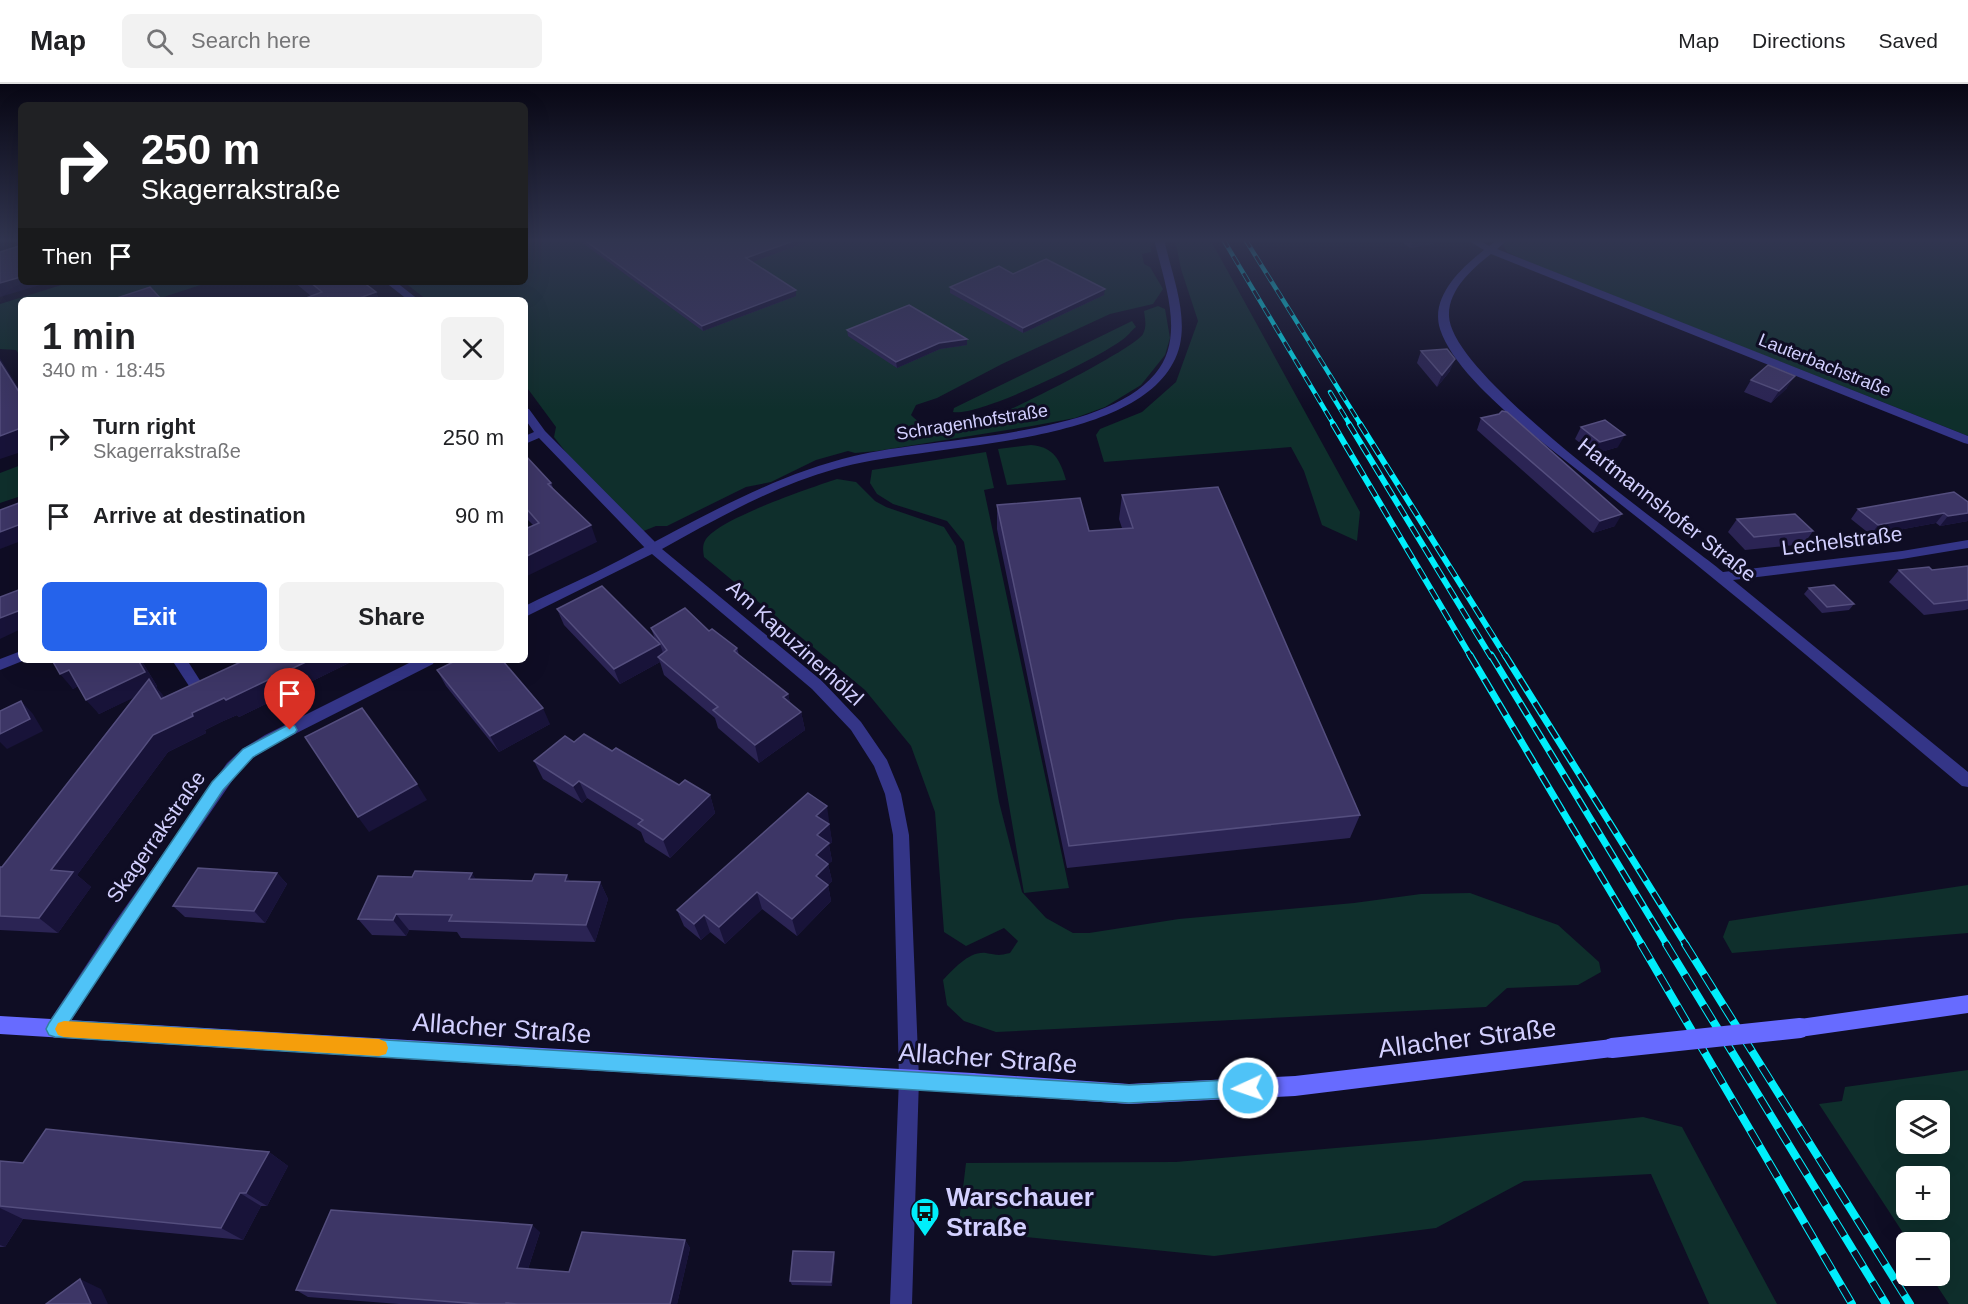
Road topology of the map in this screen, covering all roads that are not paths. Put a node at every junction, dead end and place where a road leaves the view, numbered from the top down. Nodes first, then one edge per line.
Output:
1 (1172, 296) edge
2 (1448, 296) edge
3 (1606, 296) edge
4 (528, 415) edge
5 (541, 433) junction
6 (528, 439) edge
7 (1968, 440) edge
8 (1968, 544) edge
9 (653, 548) junction
10 (1721, 577) junction
11 (528, 610) edge
12 (18, 657) edge
13 (181, 663) edge
14 (422, 663) edge
15 (0, 665) edge
16 (194, 682) edge
17 (1968, 781) edge
18 (1968, 1004) edge
19 (0, 1025) edge
20 (55, 1029) junction
21 (902, 1304) edge

1 - 9 street, Schragenhofstraße
2 - 10 street, Hartmannshofer Straße
3 - 7 street, Lauterbachstraße
4 - 5 street, Am Kapuzinerhölzl
5 - 6 street
5 - 9 street, Am Kapuzinerhölzl
8 - 10 street, Lechelstraße
9 - 11 street
9 - 21 street, Am Kapuzinerhölzl
10 - 17 street, Hartmannshofer Straße
12 - 15 street
13 - 16 street
14 - 20 street, Skagerrakstraße
18 - 20 main road, Allacher Straße, bridge
19 - 20 main road, Allacher Straße

